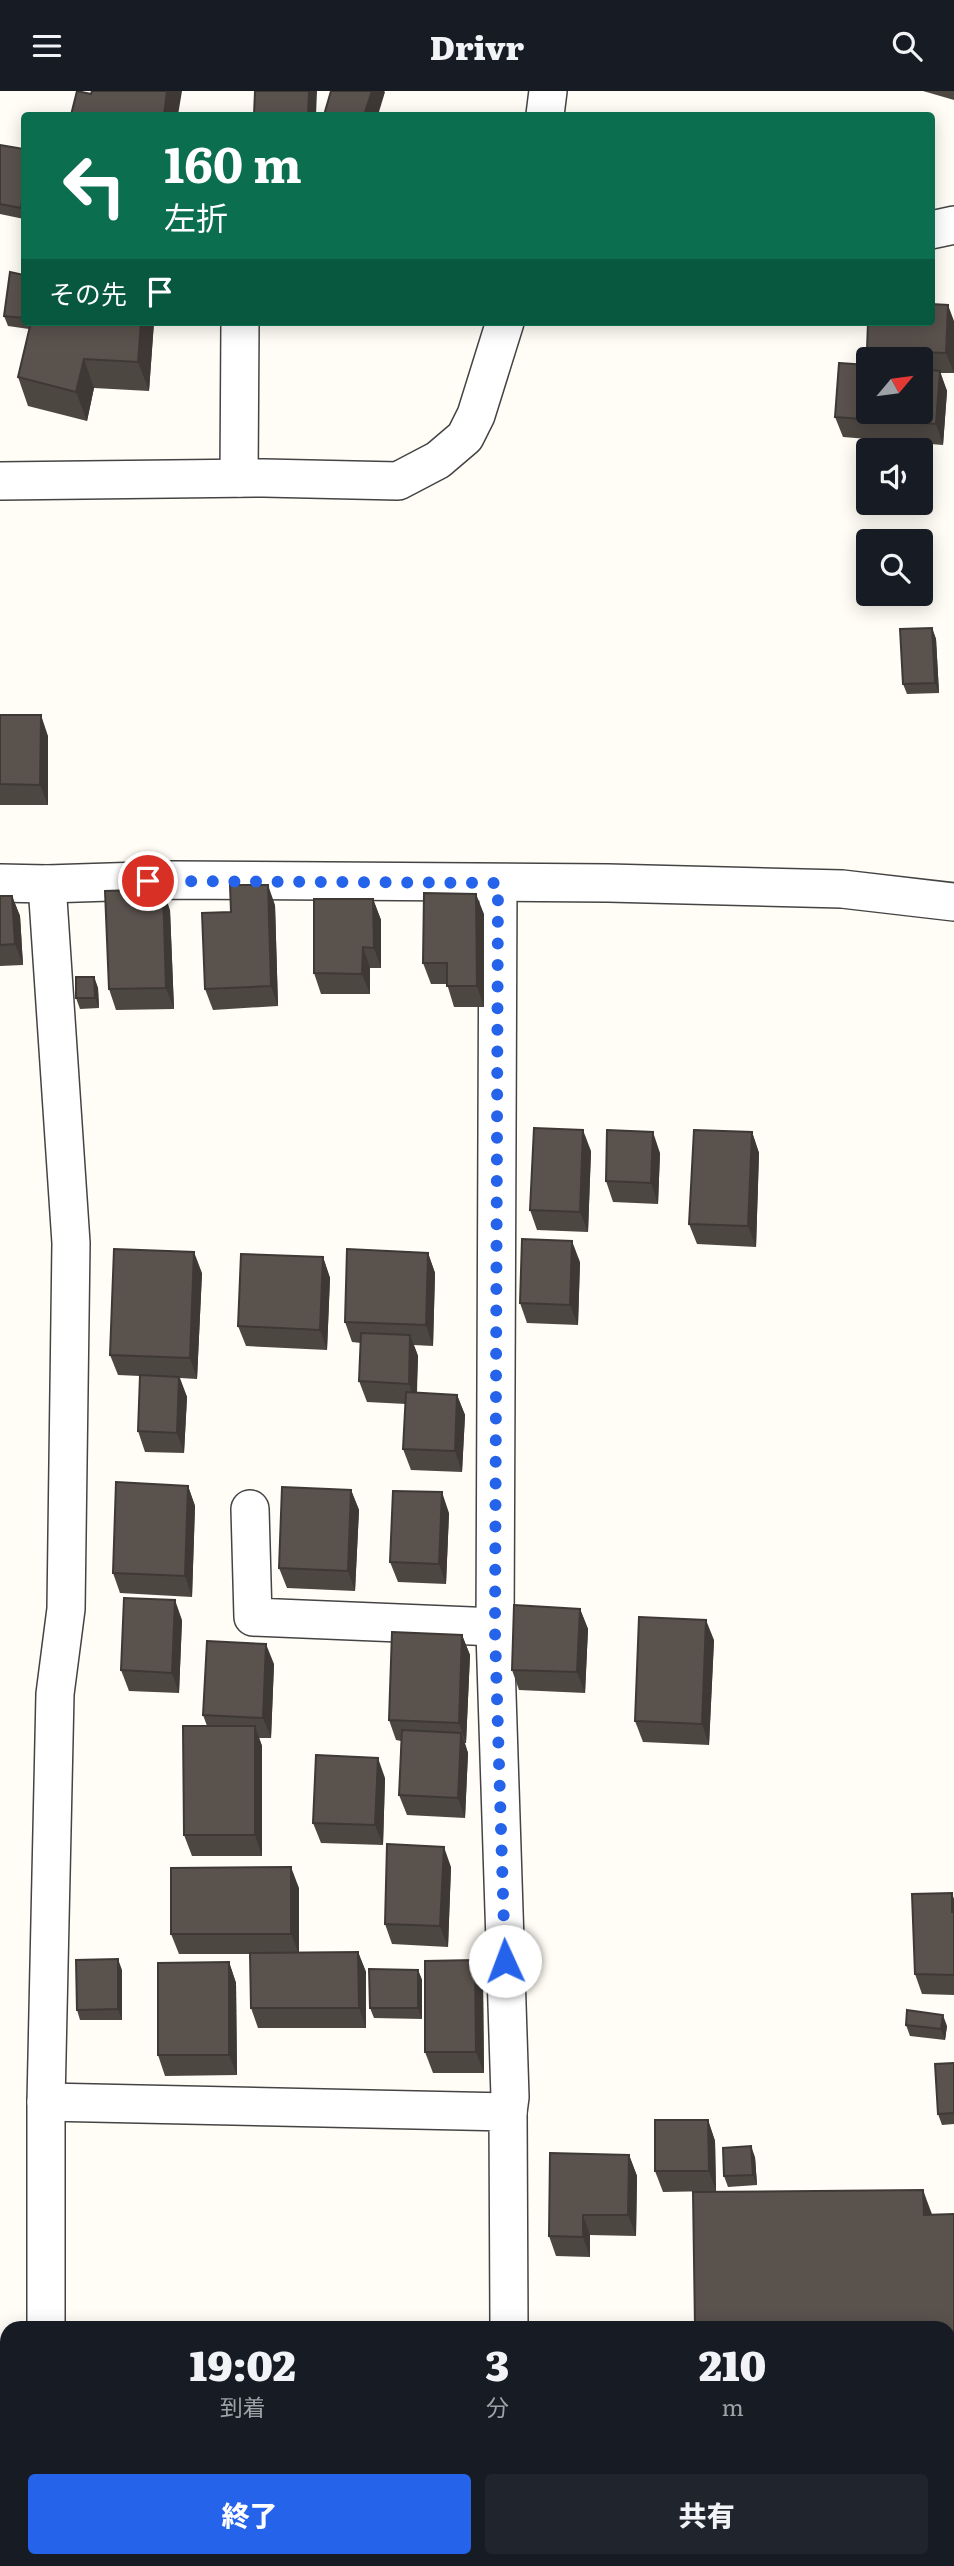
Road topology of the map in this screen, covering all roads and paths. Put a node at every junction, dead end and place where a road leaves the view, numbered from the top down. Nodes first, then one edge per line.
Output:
1 (548, 91) edge
2 (545, 112) edge
3 (954, 225) edge
4 (935, 229) edge
5 (240, 326) edge
6 (504, 326) edge
7 (239, 478) junction
8 (0, 481) edge
9 (0, 883) edge
10 (498, 883) junction
11 (47, 884) junction
12 (954, 902) edge
13 (250, 1509) dead end
14 (496, 1627) junction
15 (46, 2102) junction
16 (508, 2112) junction
17 (46, 2321) edge
18 (509, 2321) edge

1 - 2 street
3 - 4 street
5 - 7 street
6 - 7 street
7 - 8 street
9 - 11 street
10 - 11 street
10 - 12 street
10 - 14 street
11 - 15 street
13 - 14 street
14 - 16 street
15 - 16 street
15 - 17 street
16 - 18 street

